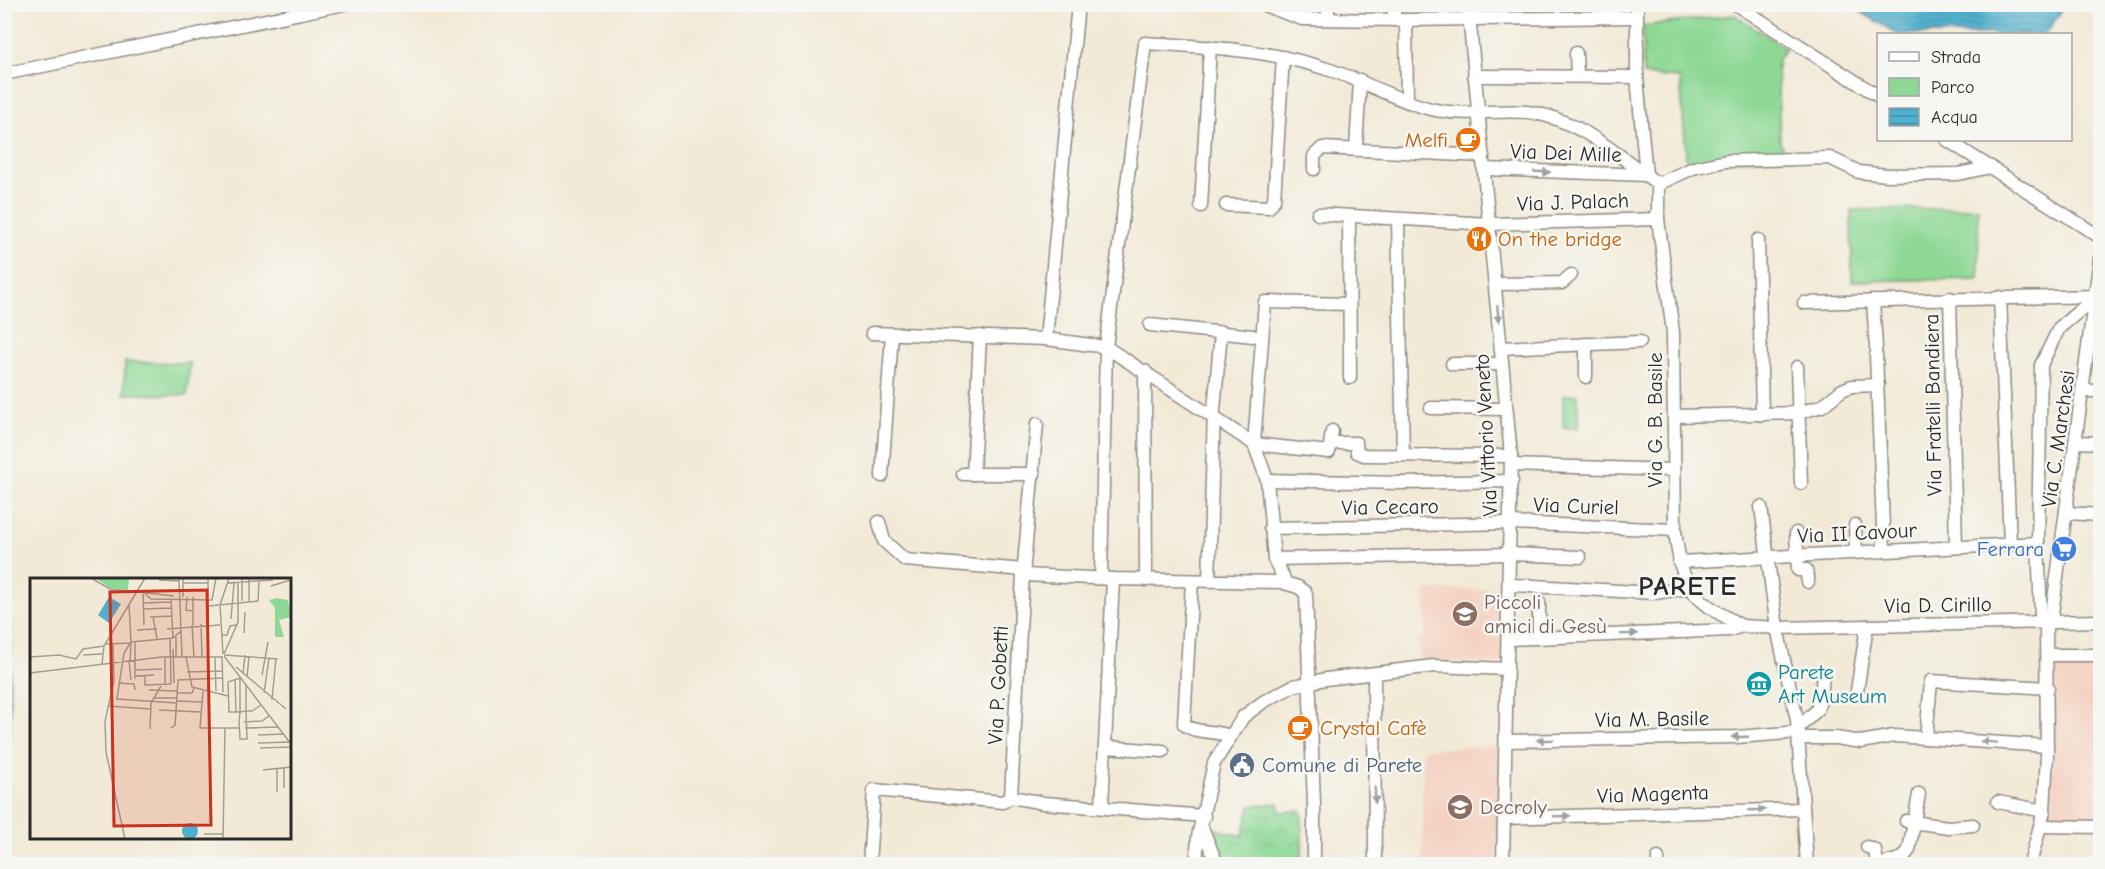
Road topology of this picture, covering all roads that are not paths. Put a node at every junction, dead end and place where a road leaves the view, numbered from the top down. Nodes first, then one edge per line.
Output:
1 (344, 4) edge
2 (1078, 4) edge
3 (1261, 4) edge
4 (1328, 4) edge
5 (1394, 4) edge
6 (1468, 4) edge
7 (1735, 4) edge
8 (1636, 11) edge
9 (1328, 19) junction
10 (1400, 20) junction
11 (1469, 20) junction
12 (1210, 47) junction
13 (1576, 53) dead end
14 (1283, 57) junction
15 (4, 74) edge
16 (1474, 76) junction
17 (1577, 76) junction
18 (1637, 77) junction
19 (1360, 80) junction
20 (1877, 95) edge
21 (1407, 101) junction
22 (1479, 112) junction
23 (1949, 141) edge
24 (1356, 149) junction
25 (1483, 163) junction
26 (1991, 166) junction
27 (1314, 169) dead end
28 (1646, 175) junction
29 (1658, 184) junction
30 (1226, 205) dead end
31 (1201, 206) dead end
32 (1318, 214) dead end
33 (1658, 219) junction
34 (1398, 220) junction
35 (1349, 222) dead end
36 (1489, 224) junction
37 (2100, 237) edge
38 (1758, 240) dead end
39 (2100, 258) edge
40 (1571, 275) dead end
41 (1495, 284) junction
42 (2097, 296) junction
43 (2000, 297) junction
44 (1950, 298) junction
45 (1874, 301) junction
46 (1804, 303) dead end
47 (1349, 304) junction
48 (1150, 325) dead end
49 (1221, 332) junction
50 (872, 333) dead end
51 (892, 333) junction
52 (980, 336) junction
53 (1253, 336) dead end
54 (1046, 339) junction
55 (1640, 342) dead end
56 (1586, 344) junction
57 (1106, 347) junction
58 (1501, 348) junction
59 (1452, 364) dead end
60 (1502, 364) junction
61 (1797, 367) dead end
62 (1145, 370) junction
63 (1586, 377) dead end
64 (1350, 378) dead end
65 (1878, 385) junction
66 (2084, 391) junction
67 (2100, 391) edge
68 (1431, 408) dead end
69 (1506, 409) junction
70 (1798, 413) junction
71 (1762, 415) junction
72 (1214, 416) junction
73 (1676, 416) junction
74 (1037, 424) dead end
75 (1332, 431) dead end
76 (2076, 442) junction
77 (1337, 443) dead end
78 (2100, 443) edge
79 (1254, 444) junction
80 (1403, 454) junction
81 (1512, 460) junction
82 (1674, 470) junction
83 (887, 474) dead end
84 (1034, 474) junction
85 (1267, 480) junction
86 (1512, 481) junction
87 (1801, 483) dead end
88 (1761, 507) dead end
89 (2067, 513) junction
90 (2100, 515) edge
91 (879, 522) dead end
92 (1512, 523) junction
93 (1855, 525) dead end
94 (1270, 528) junction
95 (1675, 530) junction
96 (1796, 533) dead end
97 (2038, 543) junction
98 (2010, 544) junction
99 (1956, 547) junction
100 (1884, 551) junction
101 (1511, 554) junction
102 (1856, 554) junction
103 (1796, 556) junction
104 (1580, 557) dead end
105 (1767, 557) junction
106 (1274, 559) junction
107 (1679, 562) junction
108 (1024, 572) junction
109 (1107, 579) junction
110 (1146, 580) junction
111 (1192, 581) junction
112 (1209, 581) junction
113 (1809, 582) dead end
114 (1286, 583) junction
115 (1512, 585) junction
116 (1688, 588) junction
117 (1539, 602) dead end
118 (2100, 621) edge
119 (2046, 623) junction
120 (1742, 626) junction
121 (1867, 626) junction
122 (1777, 628) junction
123 (1539, 638) junction
124 (1508, 639) junction
125 (2047, 655) junction
126 (2100, 655) edge
127 (1507, 669) junction
128 (1374, 674) junction
129 (1823, 675) dead end
130 (1308, 682) junction
131 (2048, 688) junction
132 (1857, 691) dead end
133 (1851, 727) dead end
134 (1799, 733) junction
135 (1230, 736) junction
136 (1926, 738) junction
137 (1851, 740) junction
138 (1506, 741) junction
139 (2047, 746) junction
140 (1105, 747) junction
141 (1163, 751) dead end
142 (1919, 794) dead end
143 (1011, 797) junction
144 (1998, 802) dead end
145 (1102, 807) junction
146 (1803, 809) junction
147 (2044, 811) junction
148 (1504, 818) junction
149 (1203, 820) junction
150 (1909, 821) junction
151 (1973, 825) dead end
152 (2042, 826) junction
153 (2100, 827) edge
154 (1867, 847) dead end
155 (1903, 861) edge
156 (869, 864) edge
157 (1196, 864) edge
158 (1217, 864) edge
159 (1314, 864) edge
160 (1375, 864) edge
161 (1503, 864) edge
162 (1807, 864) edge
163 (1877, 864) edge
164 (1883, 864) edge
165 (2030, 864) edge

1 - 15 street
2 - 54 street
3 - 9 street
4 - 9 street
5 - 10 street
6 - 11 street, Via Vittorio Veneto
7 - 20 street
8 - 11 street
8 - 18 street
9 - 10 street
10 - 11 street
10 - 21 street
11 - 16 street, Via Vittorio Veneto
12 - 14 street
12 - 31 street
12 - 57 street
13 - 17 street
14 - 19 street
14 - 30 street
16 - 17 street
16 - 22 street, Via Vittorio Veneto
17 - 18 street
18 - 28 street
19 - 21 street
19 - 24 street
21 - 22 street
22 - 25 street, Via Vittorio Veneto
22 - 28 street
23 - 26 street
24 - 25 street, Via Dei Mille
24 - 27 street, Via Dei Mille
25 -> 28 street, Via Dei Mille
25 - 36 street, Via Vittorio Veneto
26 - 29 street
26 - 37 street
28 - 29 street
29 - 33 street, Via G. B. Basile
32 - 34 street, Via J. Palach
33 - 36 street, Via J. Palach
33 - 73 street, Via G. B. Basile
34 - 36 street, Via J. Palach
34 - 80 street
35 - 47 street
36 - 41 street, Via Vittorio Veneto
38 - 71 street
39 - 42 street, Via C. Marchesi
40 - 41 street
41 -> 58 street, Via Vittorio Veneto
42 - 43 street
42 - 66 street, Via C. Marchesi
42 - 97 street
43 - 44 street
43 - 98 street
44 - 45 street
44 - 99 street, Via Fratelli Bandiera
45 - 46 street
45 - 65 street
47 - 64 street
47 - 79 street
48 - 49 street
49 - 53 street
49 - 72 street
50 - 51 street
51 - 52 street
51 - 83 street
52 - 54 street
52 - 84 street
54 - 57 street
55 - 56 street
56 - 58 street
56 - 63 street
57 - 62 street
57 - 109 street
58 - 60 street, Via Vittorio Veneto
59 - 60 street
60 - 69 street, Via Vittorio Veneto
61 - 70 street
62 - 72 street
62 - 110 street
65 - 70 street
65 - 100 street
66 - 67 street
66 - 76 street, Via C. Marchesi
68 - 69 street
69 - 81 street, Via Vittorio Veneto
70 - 71 street
70 - 87 street
71 - 73 street
72 - 79 street
72 - 112 street
73 - 82 street, Via G. B. Basile
74 - 84 street, Via P. Gobetti
75 - 79 street
76 - 78 street
76 - 89 street, Via C. Marchesi
77 - 80 street
79 - 85 street
80 - 81 street
81 - 82 street
81 - 86 street, Via Vittorio Veneto
82 - 95 street, Via G. B. Basile
84 - 108 street, Via P. Gobetti
85 - 86 street
85 - 94 street
86 - 92 street, Via Vittorio Veneto
88 - 105 street
89 - 90 street
89 - 119 street, Via C. Marchesi
91 - 108 street
92 - 94 street, Via Cecaro
92 - 95 street, Via Curiel
92 - 101 street, Via Vittorio Veneto
93 - 102 street
94 - 106 street
95 - 107 street, Via G. B. Basile
96 - 103 street
97 - 98 street, Via II Cavour
97 - 119 street
98 - 99 street, Via II Cavour
99 - 100 street, Via II Cavour
100 - 102 street, Via II Cavour
101 - 104 street
101 - 106 street
101 - 115 street, Via Vittorio Veneto
102 - 103 street, Via II Cavour
103 - 105 street, Via II Cavour
103 - 113 street
105 - 107 street, Via II Cavour
105 - 122 street
106 - 114 street
107 - 116 street, Via G. B. Basile
108 - 109 street
108 - 143 street, Via P. Gobetti
109 - 110 street
109 - 140 street
110 - 111 street
111 - 112 street
111 - 135 street
112 - 114 street
114 - 130 street
115 - 116 street
115 - 124 street, Via Vittorio Veneto
116 - 120 street
117 - 123 street
118 - 119 street, Via D. Cirillo
119 - 121 street, Via D. Cirillo
119 - 125 street
120 - 122 street, Via D. Cirillo
123 -> 120 street, Via D. Cirillo
121 - 122 street, Via D. Cirillo
121 - 132 street
122 - 134 street
123 - 124 street, Via D. Cirillo
124 - 127 street, Via Vittorio Veneto
125 - 126 street
125 - 131 street
127 - 128 street
127 - 138 street, Via Vittorio Veneto
128 - 130 street
128 -> 160 street
129 - 134 street
130 - 135 street
130 - 159 street
131 - 136 street
131 - 139 street
133 - 137 street
134 - 137 street, Via M. Basile
134 -> 138 street, Via M. Basile
134 - 146 street
135 - 149 street
136 - 137 street, Via M. Basile
139 -> 136 street, Via M. Basile
138 - 148 street, Via Vittorio Veneto
139 - 147 street
140 - 141 street
140 - 145 street
142 - 150 street
143 - 145 street
143 - 156 street
144 - 147 street
145 - 149 street
148 -> 146 street, Via Magenta
146 - 162 street
147 - 152 street
148 - 161 street, Via Vittorio Veneto
149 - 157 street
149 - 158 street
150 - 151 street
150 - 155 street
152 - 153 street
152 - 165 street
154 - 163 street
155 - 164 street

